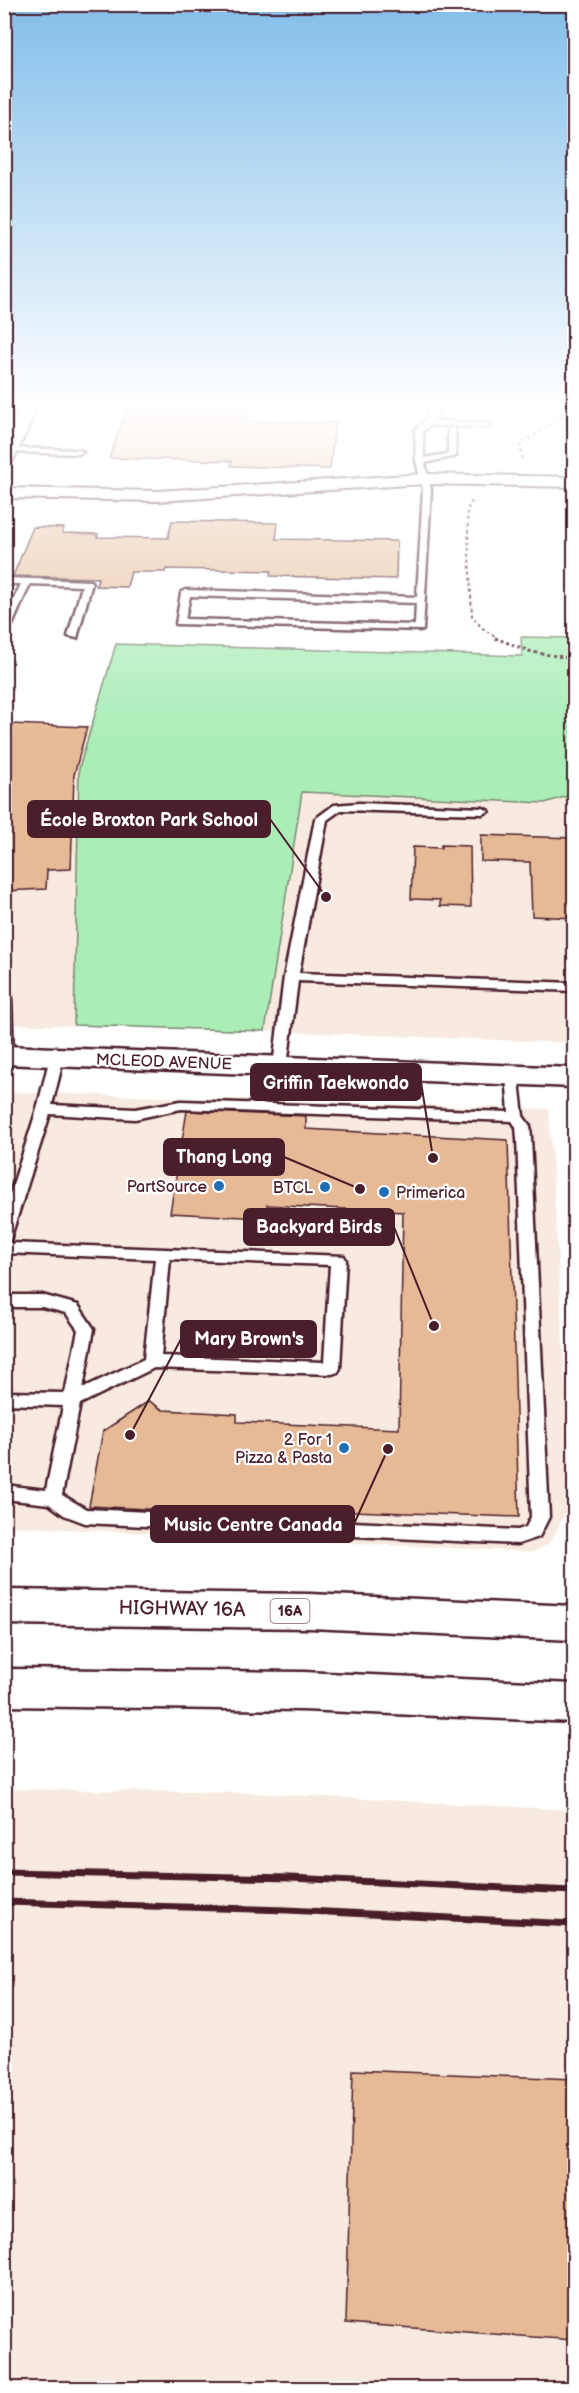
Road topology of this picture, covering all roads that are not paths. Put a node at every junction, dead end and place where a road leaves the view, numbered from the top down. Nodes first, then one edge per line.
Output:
1 (426, 516) edge
2 (4, 581) edge
3 (27, 581) junction
4 (422, 600) junction
5 (4, 632) edge
6 (73, 636) dead end
7 (483, 811) dead end
8 (291, 977) junction
9 (574, 987) edge
10 (4, 994) edge
11 (5, 1055) edge
12 (57, 1057) junction
13 (280, 1066) junction
14 (513, 1075) junction
15 (574, 1078) edge
16 (44, 1109) junction
17 (516, 1117) junction
18 (4, 1239) edge
19 (4, 1248) edge
20 (163, 1253) junction
21 (4, 1301) edge
22 (152, 1362) junction
23 (4, 1398) edge
24 (73, 1400) junction
25 (4, 1492) edge
26 (53, 1498) junction
27 (4, 1607) edge
28 (574, 1623) edge
29 (4, 1687) edge
30 (574, 1703) edge

1 - 4 lane
2 - 3 lane
3 - 5 lane
3 - 6 lane
4 - 4 lane
7 - 8 lane
8 - 9 lane
8 - 13 lane
10 - 11 lane
11 - 12 main road, MCLEOD AVENUE
12 - 13 main road, MCLEOD AVENUE
12 - 16 lane
13 - 14 main road, MCLEOD AVENUE
14 - 15 main road, MCLEOD AVENUE
14 - 17 lane
16 - 17 lane
16 - 18 lane
17 - 26 lane
19 - 20 lane
20 - 22 lane
20 - 22 lane
21 - 24 lane
22 - 24 lane
23 - 24 lane
24 - 26 lane
25 - 26 lane
27 - 28 main road, HIGHWAY 16A / 16A
29 - 30 main road

